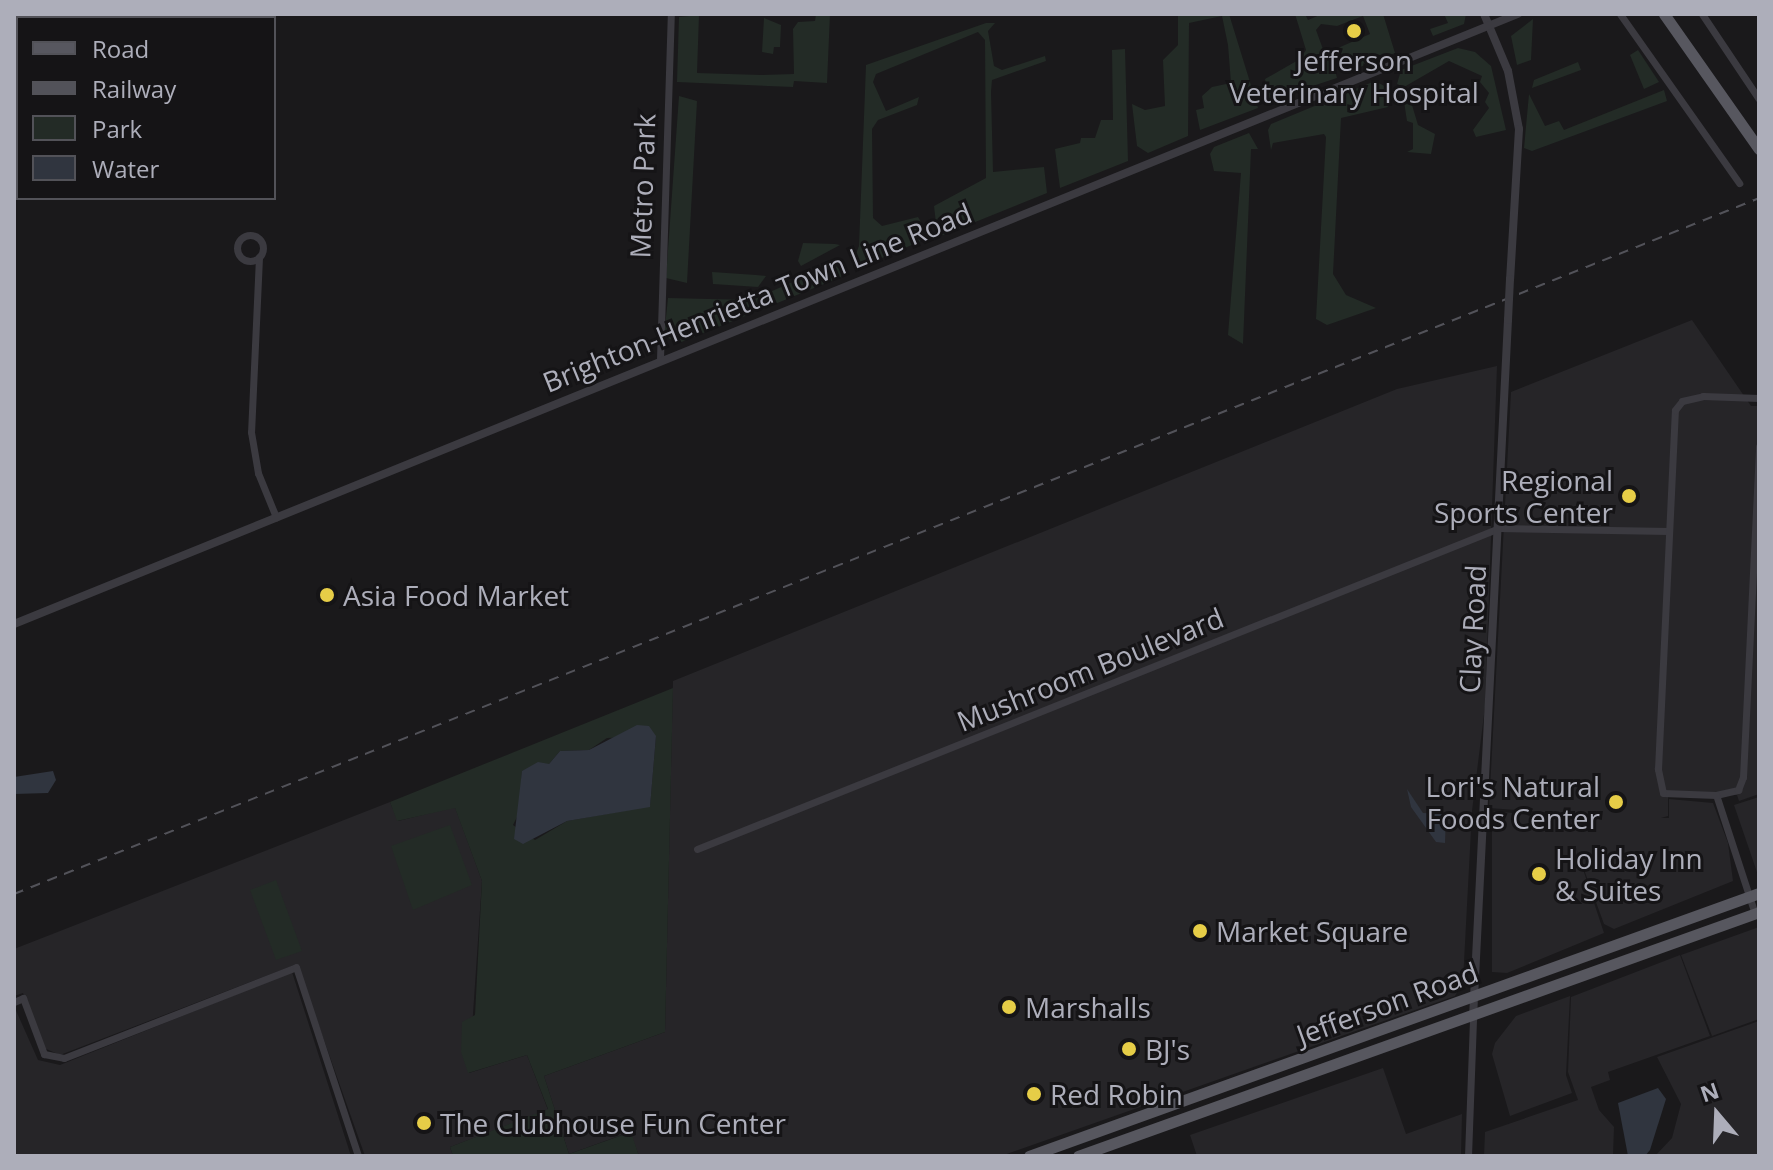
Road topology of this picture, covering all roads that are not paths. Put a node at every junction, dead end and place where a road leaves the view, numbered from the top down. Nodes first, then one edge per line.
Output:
1 (671, 14) edge
2 (1484, 14) edge
3 (1518, 14) edge
4 (1620, 14) edge
5 (1664, 14) edge
6 (1702, 14) edge
7 (1489, 25) junction
8 (1759, 99) edge
9 (1759, 149) edge
10 (1739, 183) dead end
11 (259, 257) dead end
12 (660, 359) junction
13 (1759, 398) edge
14 (1759, 446) edge
15 (276, 517) junction
16 (1499, 528) junction
17 (1668, 531) junction
18 (14, 624) edge
19 (1716, 795) junction
20 (697, 849) dead end
21 (1754, 895) edge
22 (1757, 913) edge
23 (1474, 998) junction
24 (14, 1002) edge
25 (1473, 1018) junction
26 (358, 1156) edge
27 (1029, 1156) edge
28 (1078, 1156) edge
29 (1468, 1156) edge

1 - 12 street, Metro Park
2 - 7 street, Clay Road
3 - 7 street, Brighton-Henrietta Town Line Road
4 - 10 street
5 - 9 main road
6 - 8 street
7 - 12 street, Brighton-Henrietta Town Line Road
7 - 16 street, Clay Road, bridge
11 - 15 street
12 - 15 street, Brighton-Henrietta Town Line Road
13 - 17 street
14 - 19 street
15 - 18 street, Brighton-Henrietta Town Line Road
16 - 17 street
16 - 20 street, Mushroom Boulevard
16 - 23 street, Clay Road
17 - 19 street
19 - 21 street
21 - 22 street
21 - 23 main road, Jefferson Road
22 - 25 main road, Jefferson Road
23 - 25 street, Clay Road
23 - 27 main road, Jefferson Road
24 - 26 street
25 - 28 main road, Jefferson Road
25 - 29 street, Clay Road

